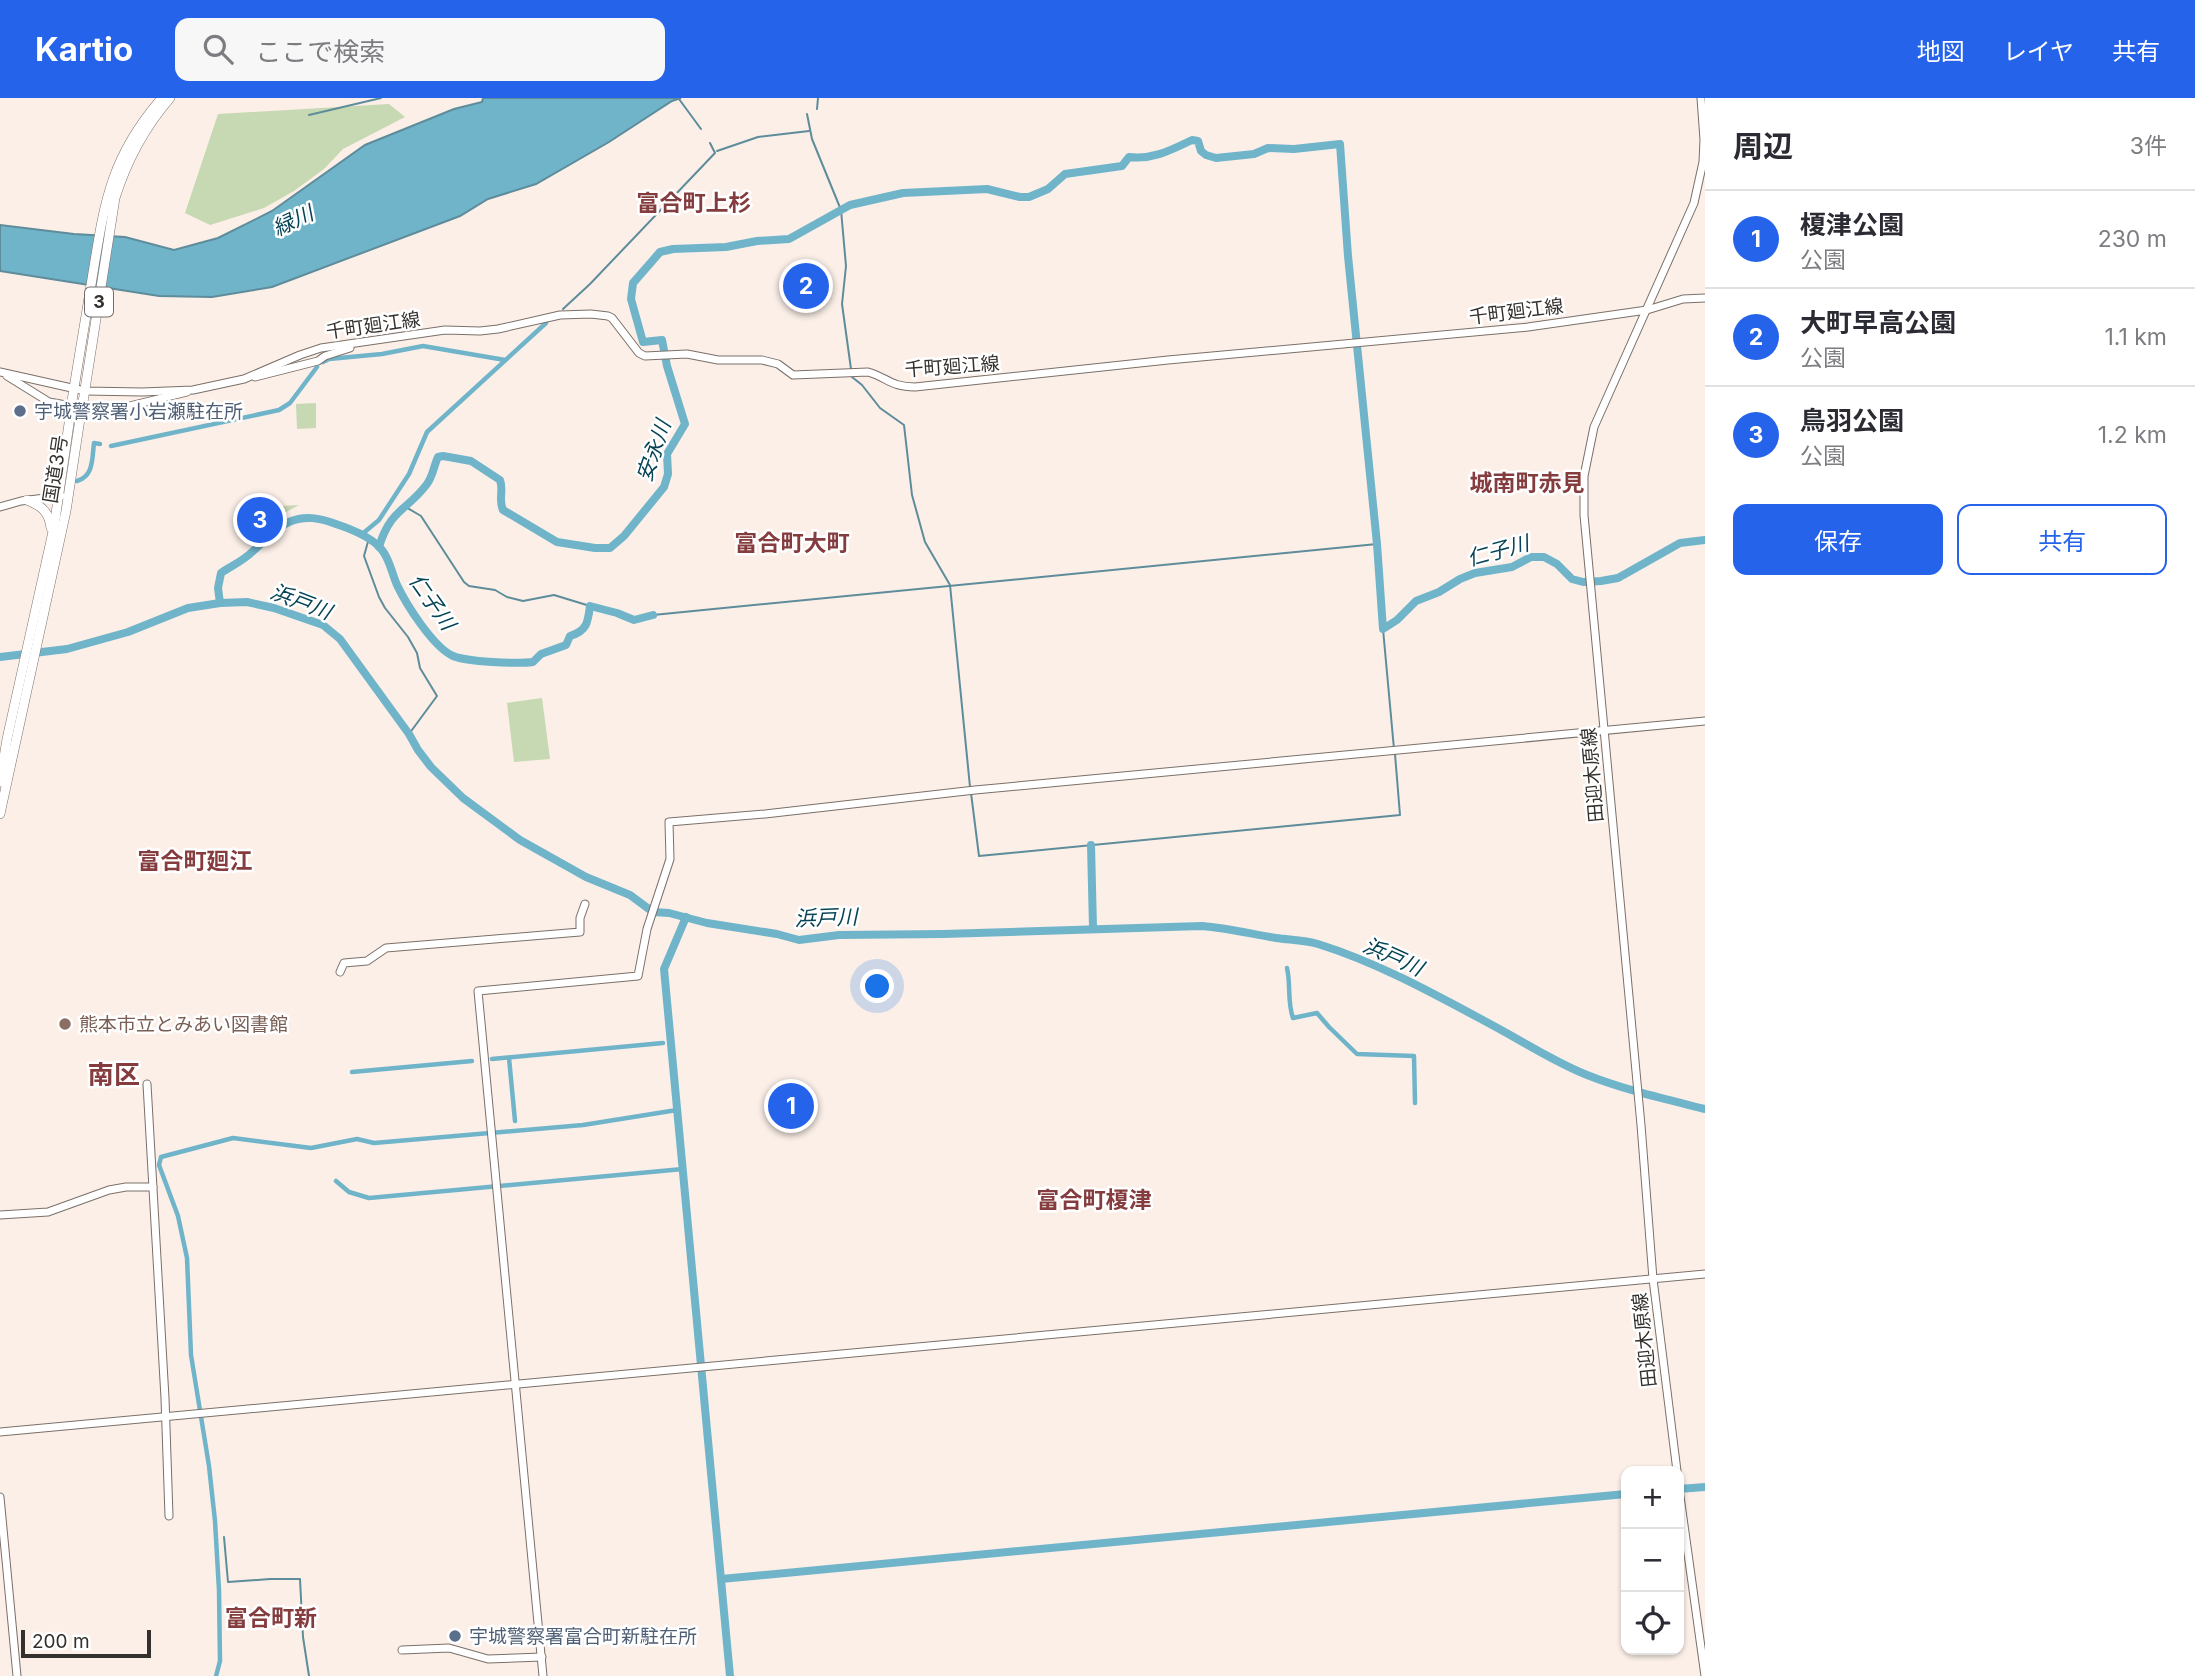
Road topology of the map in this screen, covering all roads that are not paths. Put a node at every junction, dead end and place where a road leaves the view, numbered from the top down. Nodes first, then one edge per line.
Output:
1 (162, 98) edge
2 (170, 98) edge
3 (1701, 98) edge
4 (107, 218) junction
5 (1705, 298) edge
6 (1647, 310) junction
7 (2, 372) edge
8 (80, 387) junction
9 (192, 390) junction
10 (64, 497) junction
11 (27, 500) junction
12 (0, 507) edge
13 (50, 544) junction
14 (36, 633) junction
15 (22, 696) junction
16 (1705, 721) edge
17 (1604, 731) junction
18 (0, 782) edge
19 (0, 814) edge
20 (584, 904) dead end
21 (340, 972) dead end
22 (147, 1084) dead end
23 (153, 1186) junction
24 (0, 1215) edge
25 (1705, 1273) edge
26 (1653, 1279) junction
27 (515, 1384) junction
28 (165, 1417) junction
29 (0, 1432) edge
30 (1675, 1466) edge
31 (0, 1497) edge
32 (169, 1516) dead end
33 (1684, 1529) edge
34 (402, 1650) dead end
35 (542, 1657) junction
36 (17, 1676) edge
37 (543, 1676) edge
38 (1705, 1676) edge

1 - 4 highway, 国道3号 / 3
2 - 4 highway, 国道3号 / 3
3 - 6 street, 田迎木原線
4 - 8 highway, 国道3号 / 3
5 - 6 street, 千町廻江線
6 - 9 street, 千町廻江線
6 - 17 street, 田迎木原線
7 - 8 street, 千町廻江線
7 - 9 street, 千町廻江線
8 - 9 street, 千町廻江線
8 - 10 highway, 国道3号 / 3
8 - 10 highway, 国道3号 / 3
10 - 11 street
10 - 13 highway, 国道3号 / 3
10 - 14 highway, 国道3号 / 3
11 - 12 street
11 - 13 highway
13 - 14 highway, 国道3号 / 3
14 - 15 highway, 国道3号 / 3
15 - 18 highway, 国道3号 / 3
15 - 19 highway, 国道3号 / 3
16 - 17 street
17 - 26 street, 田迎木原線
17 - 27 street
20 - 21 street
22 - 23 street
23 - 24 street
23 - 28 street
25 - 26 street
26 - 27 street
26 - 30 street, 田迎木原線
27 - 28 street
27 - 35 street
28 - 29 street
28 - 32 street
31 - 36 street
33 - 38 street
34 - 35 street
35 - 37 street

